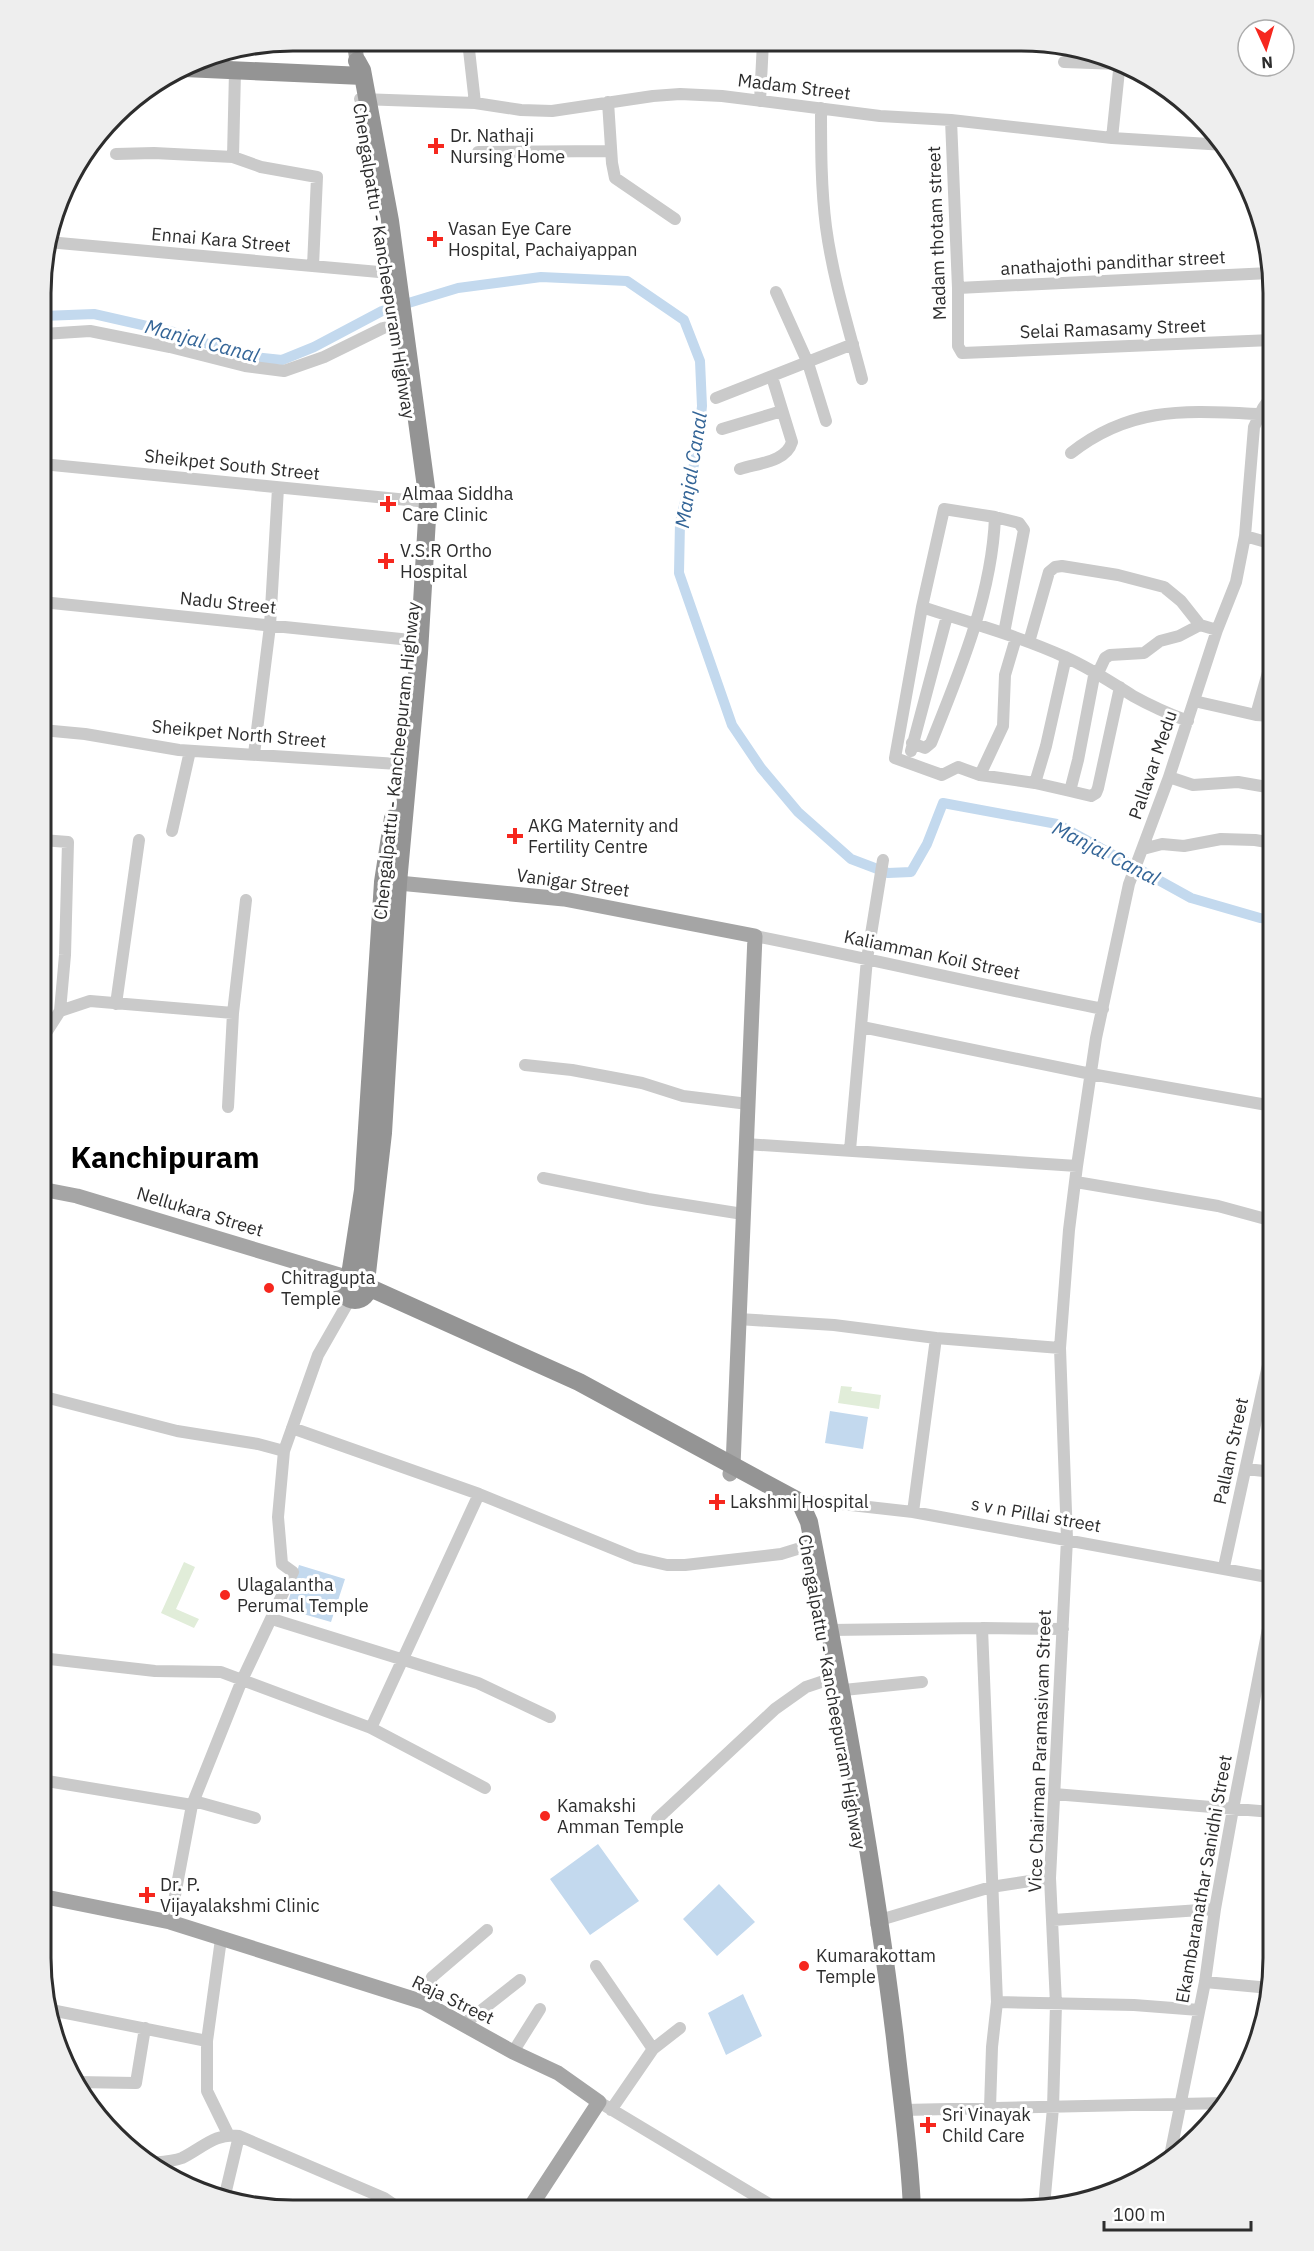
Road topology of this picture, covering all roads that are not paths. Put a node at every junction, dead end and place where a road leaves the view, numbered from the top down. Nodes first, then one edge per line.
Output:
1 (356, 51) edge
2 (469, 51) edge
3 (763, 51) edge
4 (1064, 62) dead end
5 (1094, 63) edge
6 (213, 65) edge
7 (208, 67) edge
8 (235, 71) junction
9 (359, 71) junction
10 (1119, 72) edge
11 (362, 99) junction
12 (760, 100) junction
13 (608, 102) junction
14 (476, 104) junction
15 (821, 108) junction
16 (951, 120) junction
17 (1112, 138) junction
18 (1211, 144) edge
19 (611, 151) junction
20 (478, 152) dead end
21 (116, 154) dead end
22 (233, 157) junction
23 (675, 219) dead end
24 (57, 243) edge
25 (313, 266) junction
26 (390, 273) junction
27 (1262, 273) edge
28 (958, 288) junction
29 (776, 292) dead end
30 (399, 315) junction
31 (51, 333) edge
32 (1263, 340) edge
33 (853, 344) junction
34 (958, 346) joint
35 (808, 363) junction
36 (772, 377) junction
37 (862, 379) dead end
38 (716, 398) dead end
39 (1263, 410) edge
40 (782, 411) junction
41 (1260, 414) junction
42 (826, 421) dead end
43 (722, 429) dead end
44 (1071, 453) dead end
45 (51, 466) edge
46 (740, 469) dead end
47 (278, 488) junction
48 (423, 502) junction
49 (995, 516) junction
50 (1245, 536) junction
51 (1263, 541) edge
52 (51, 603) edge
53 (922, 607) junction
54 (947, 616) junction
55 (976, 624) junction
56 (1200, 625) junction
57 (270, 626) junction
58 (1217, 630) junction
59 (1004, 633) junction
60 (1016, 638) junction
61 (415, 641) junction
62 (1029, 642) junction
63 (1066, 657) junction
64 (1097, 672) junction
65 (1120, 687) junction
66 (1263, 692) edge
67 (1194, 701) junction
68 (1257, 715) junction
69 (1263, 715) edge
70 (1188, 721) junction
71 (51, 731) edge
72 (912, 743) junction
73 (189, 751) junction
74 (254, 754) junction
75 (910, 762) junction
76 (399, 764) junction
77 (981, 775) junction
78 (1168, 777) junction
79 (1035, 783) junction
80 (1263, 786) edge
81 (1070, 791) junction
82 (172, 831) dead end
83 (140, 840) dead end
84 (51, 841) edge
85 (1263, 841) edge
86 (1143, 849) junction
87 (883, 860) dead end
88 (391, 882) junction
89 (246, 900) dead end
90 (754, 936) junction
91 (867, 959) junction
92 (116, 1004) junction
93 (1102, 1009) junction
94 (60, 1011) junction
95 (233, 1013) junction
96 (51, 1025) edge
97 (862, 1027) junction
98 (525, 1065) dead end
99 (1091, 1074) junction
100 (748, 1104) junction
101 (1263, 1104) edge
102 (228, 1107) dead end
103 (746, 1144) junction
104 (850, 1150) junction
105 (1077, 1167) junction
106 (543, 1178) dead end
107 (1076, 1182) junction
108 (51, 1191) edge
109 (51, 1198) edge
110 (743, 1214) junction
111 (1263, 1218) edge
112 (356, 1286) junction
113 (738, 1319) junction
114 (936, 1338) junction
115 (1060, 1348) junction
116 (1263, 1389) edge
117 (51, 1399) edge
118 (292, 1428) junction
119 (284, 1451) junction
120 (731, 1469) junction
121 (1246, 1469) junction
122 (1263, 1471) edge
123 (479, 1494) junction
124 (833, 1503) junction
125 (796, 1504) junction
126 (913, 1512) junction
127 (809, 1522) junction
128 (1066, 1539) junction
129 (807, 1546) junction
130 (1224, 1567) junction
131 (1263, 1576) edge
132 (272, 1619) junction
133 (982, 1628) junction
134 (1063, 1629) junction
135 (830, 1630) junction
136 (1263, 1654) edge
137 (51, 1659) edge
138 (401, 1660) junction
139 (242, 1680) junction
140 (922, 1682) dead end
141 (836, 1684) junction
142 (550, 1717) dead end
143 (371, 1728) junction
144 (51, 1782) edge
145 (484, 1788) dead end
146 (1054, 1794) junction
147 (193, 1803) junction
148 (1233, 1809) junction
149 (1263, 1811) edge
150 (255, 1818) dead end
151 (657, 1819) dead end
152 (1050, 1878) junction
153 (991, 1887) junction
154 (51, 1898) edge
155 (1215, 1909) junction
156 (1053, 1920) junction
157 (170, 1922) junction
158 (876, 1924) junction
159 (487, 1930) dead end
160 (221, 1939) junction
161 (596, 1966) dead end
162 (520, 1980) dead end
163 (1205, 1982) junction
164 (1261, 1987) edge
165 (423, 2002) junction
166 (997, 2002) junction
167 (1056, 2004) junction
168 (540, 2009) dead end
169 (1199, 2010) junction
170 (57, 2011) edge
171 (464, 2024) junction
172 (145, 2028) junction
173 (680, 2028) dead end
174 (207, 2041) junction
175 (653, 2049) junction
176 (513, 2052) junction
177 (85, 2082) edge
178 (1214, 2104) edge
179 (1180, 2105) junction
180 (605, 2106) junction
181 (990, 2108) junction
182 (1053, 2108) junction
183 (903, 2110) junction
184 (234, 2135) junction
185 (1172, 2147) edge
186 (162, 2161) edge
187 (225, 2190) edge
188 (1045, 2198) edge
189 (387, 2200) edge
190 (536, 2200) edge
191 (762, 2200) edge
192 (902, 2200) edge
193 (911, 2200) edge

1 - 9 main road
2 - 14 street
3 - 12 street
4 - 5 street
6 - 9 highway
7 - 8 highway
8 - 9 highway
8 - 22 street
9 - 11 highway
10 - 17 street
11 - 14 street, Madam Street
11 - 26 highway, Chengalpattu - Kancheepuram Highway
11 - 30 highway
12 - 13 street, Madam Street
12 - 15 street, Madam Street
13 - 14 street, Madam Street
13 - 19 street
15 - 16 street, Madam Street
15 - 33 street
16 - 17 street, Madam Street
16 - 28 street, Madam thotam street
17 - 18 street, Madam Street
19 - 20 street
19 - 23 street
21 - 22 street
22 - 25 street
24 - 25 street, Ennai Kara Street
25 - 26 street, Ennai Kara Street
26 - 30 highway, Chengalpattu - Kancheepuram Highway
27 - 28 street, anathajothi pandithar street
28 - 34 street, Madam thotam street
29 - 35 street
30 - 31 street
30 - 48 highway
32 - 34 street, Selai Ramasamy Street
33 - 35 street
33 - 37 street
35 - 36 street
35 - 42 street
36 - 38 street
36 - 40 street
39 - 41 street, Pallavar Medu
40 - 43 street
40 - 46 street
41 - 44 street
41 - 50 street, Pallavar Medu
45 - 47 street, Sheikpet South Street
47 - 48 street, Sheikpet South Street
47 - 57 street
48 - 61 highway
49 - 53 street
49 - 55 street
49 - 59 street
50 - 51 street
50 - 58 street, Pallavar Medu
52 - 57 street, Nadu Street
53 - 54 street
53 - 75 street
54 - 55 street
54 - 72 street
55 - 59 street
55 - 72 street
56 - 58 street
56 - 62 street
56 - 64 street
57 - 61 street, Nadu Street
57 - 74 street
58 - 67 street, Pallavar Medu
59 - 60 street
60 - 62 street
60 - 77 street
61 - 76 highway, Chengalpattu - Kancheepuram Highway
61 - 88 highway
62 - 63 street
63 - 64 street
63 - 79 street
64 - 65 street
64 - 81 street
65 - 70 street
65 - 81 street
66 - 68 street
67 - 68 street
67 - 70 street, Pallavar Medu
68 - 69 street
70 - 78 street, Pallavar Medu
71 - 73 street, Sheikpet North Street
72 - 75 street
73 - 74 street, Sheikpet North Street
73 - 82 street
74 - 76 street, Sheikpet North Street
75 - 77 street
76 - 88 highway, Chengalpattu - Kancheepuram Highway
77 - 79 street
78 - 80 street
78 - 86 street, Pallavar Medu
79 - 81 street
83 - 92 street
84 - 94 street
85 - 86 street
86 - 93 street, Pallavar Medu
87 - 91 street
88 - 90 main road, Vanigar Street
88 - 112 highway
89 - 95 street
90 - 91 street, Kaliamman Koil Street
90 - 100 main road
91 - 93 street, Kaliamman Koil Street
91 - 97 street
92 - 94 street
92 - 95 street
93 - 99 street, Pallavar Medu
94 - 96 street
95 - 102 street
97 - 99 street
97 - 104 street
98 - 100 street
99 - 101 street
99 - 105 street, Pallavar Medu
100 - 103 main road
103 - 104 street
103 - 110 main road
104 - 105 street
105 - 107 street, Pallavar Medu
106 - 110 street
107 - 111 street
107 - 115 street, Pallavar Medu
108 - 112 main road, Nellukara Street
109 - 112 main road, Nellukara Street
110 - 113 main road
112 - 118 street
112 - 120 highway
113 - 114 street
113 - 120 main road
114 - 115 street
114 - 126 street
115 - 128 street, Vice Chairman Paramasivam Street
116 - 121 street, Pallam Street
117 - 119 street
118 - 119 street
118 - 123 street
119 - 132 street
120 - 125 highway
121 - 122 street
121 - 130 street, Pallam Street
123 - 129 street
123 - 138 street
124 - 125 street, s v n Pillai street
124 - 126 street, s v n Pillai street
124 - 127 street
125 - 127 highway
125 - 129 highway, Chengalpattu - Kancheepuram Highway
126 - 128 street, s v n Pillai street
127 - 135 highway
128 - 130 street, s v n Pillai street
128 - 134 street, Vice Chairman Paramasivam Street
129 - 141 highway, Chengalpattu - Kancheepuram Highway
130 - 131 street, s v n Pillai street
132 - 138 street
132 - 139 street
133 - 134 street
133 - 135 street
133 - 153 street
134 - 146 street, Vice Chairman Paramasivam Street
135 - 141 highway
136 - 148 street, Ekambaranathar Sanidhi Street
137 - 139 street
138 - 142 street
138 - 143 street
139 - 143 street
139 - 147 street
140 - 141 street
141 - 151 street
141 - 158 highway
143 - 145 street
144 - 147 street
146 - 148 street
146 - 152 street, Vice Chairman Paramasivam Street
147 - 150 street
147 - 157 street
148 - 149 street
148 - 155 street, Ekambaranathar Sanidhi Street
152 - 153 street
152 - 156 street, Vice Chairman Paramasivam Street
153 - 158 street
153 - 166 street
154 - 157 main road, Raja Street
155 - 156 street
155 - 163 street, Ekambaranathar Sanidhi Street
156 - 167 street, Vice Chairman Paramasivam Street
157 - 160 main road, Raja Street
158 - 183 highway
158 - 192 highway
159 - 165 street
160 - 165 main road, Raja Street
160 - 174 street
161 - 175 street
162 - 171 street
163 - 164 street
163 - 169 street, Ekambaranathar Sanidhi Street
165 - 171 main road, Raja Street
166 - 167 street
166 - 181 street
167 - 169 street
167 - 182 street, Vice Chairman Paramasivam Street
168 - 176 street
169 - 179 street, Ekambaranathar Sanidhi Street
170 - 172 street
171 - 176 main road, Raja Street
172 - 174 street
172 - 177 street
173 - 175 street
174 - 184 street
175 - 180 street
176 - 180 main road, Raja Street
178 - 179 street
179 - 182 street
179 - 185 street, Ekambaranathar Sanidhi Street
180 - 190 main road
180 - 191 street, Raja Street
181 - 182 street
181 - 183 street
182 - 188 street, Vice Chairman Paramasivam Street
183 - 193 highway
184 - 186 street
184 - 187 street
184 - 189 street

